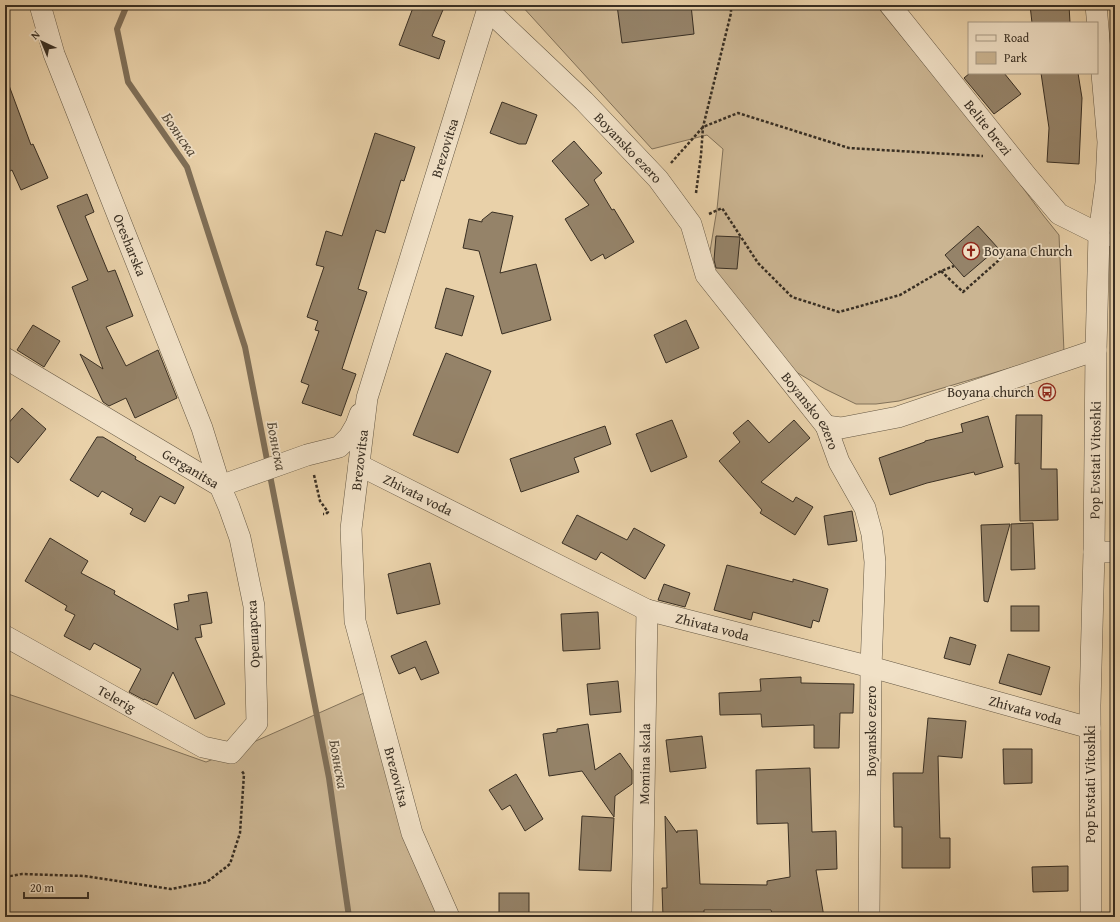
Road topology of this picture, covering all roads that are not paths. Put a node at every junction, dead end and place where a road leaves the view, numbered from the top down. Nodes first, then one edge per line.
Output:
1 (40, 5) edge
2 (890, 5) edge
3 (1096, 5) edge
4 (488, 7) edge
5 (1097, 22) edge
6 (1098, 28) edge
7 (1107, 239) edge
8 (1096, 350) junction
9 (5, 358) edge
10 (367, 398) junction
11 (826, 426) junction
12 (359, 465) junction
13 (220, 486) junction
14 (1094, 552) junction
15 (1115, 552) edge
16 (647, 610) junction
17 (5, 636) edge
18 (871, 667) junction
19 (1090, 728) junction
20 (231, 752) joint
21 (449, 917) edge
22 (642, 917) edge
23 (869, 917) edge
24 (1091, 917) edge

1 - 13 street, Oresharska
2 - 7 street, Belite brezi
3 - 5 street, Pop Evstati Vitoshki
4 - 10 street, Brezovitsa
4 - 11 street, Boyansko ezero
6 - 7 street, Pop Evstati Vitoshki
7 - 8 street, Pop Evstati Vitoshki
8 - 11 street
8 - 14 street, Pop Evstati Vitoshki
9 - 13 street, Gerganitsa
10 - 12 street, Brezovitsa
10 - 13 street, Gerganitsa
11 - 18 street, Boyansko ezero
12 - 16 street, Zhivata voda
12 - 21 street, Brezovitsa
13 - 20 street, Орешарска
14 - 15 street
14 - 19 street, Pop Evstati Vitoshki
16 - 18 street, Zhivata voda
16 - 22 street, Momina skala
17 - 20 street, Telerig
18 - 19 street, Zhivata voda
18 - 23 street, Boyansko ezero
19 - 24 street, Pop Evstati Vitoshki

